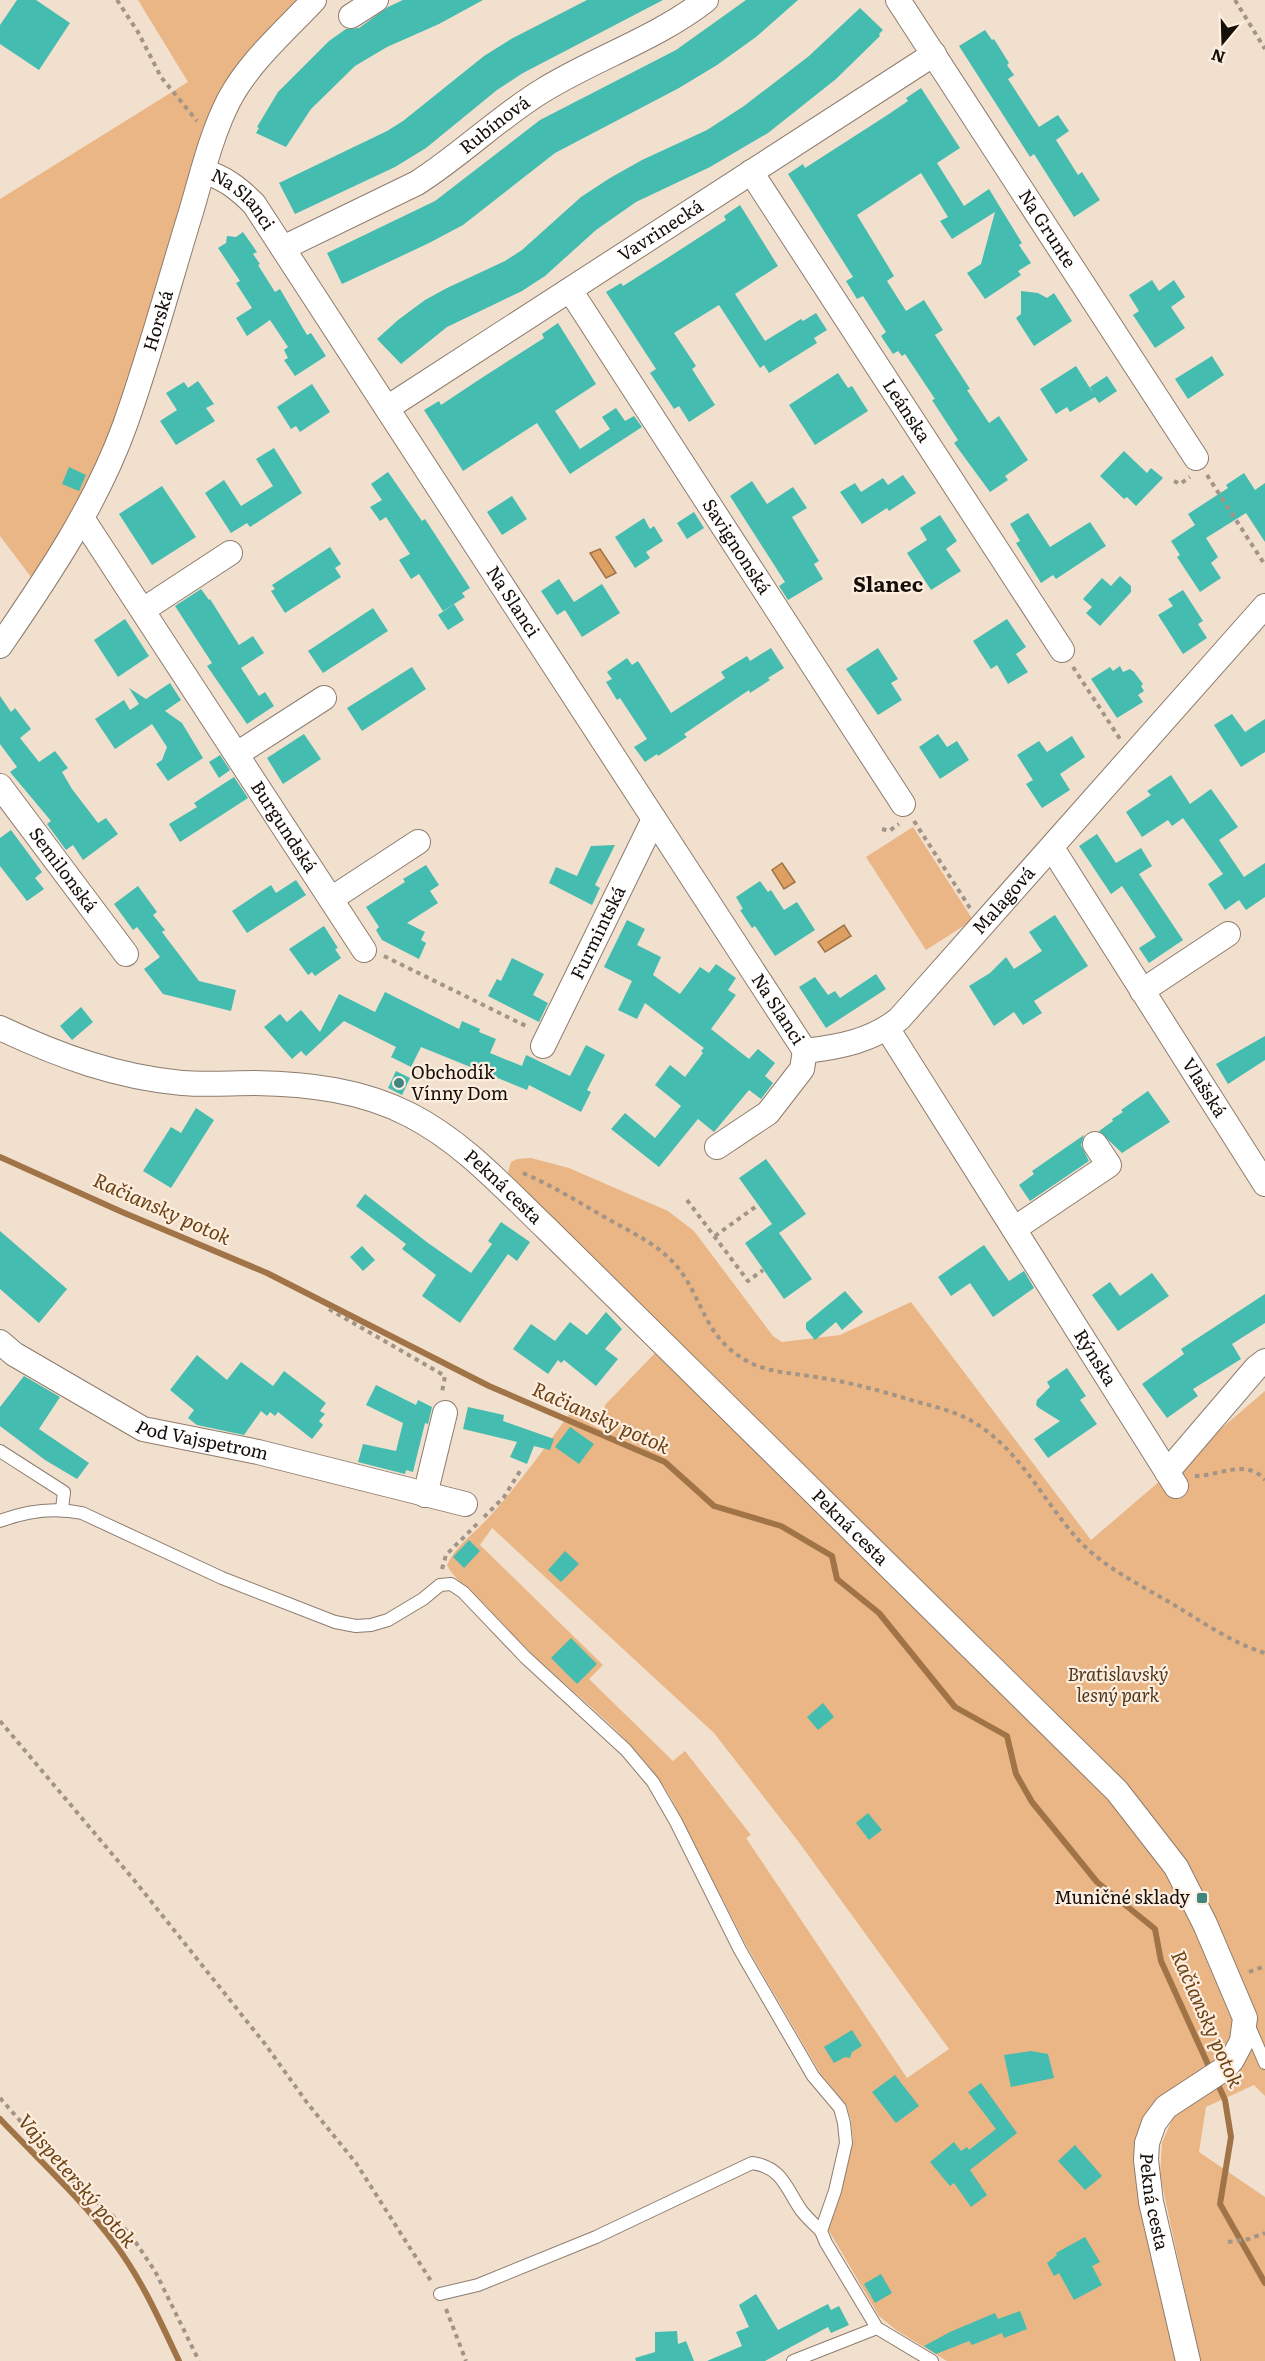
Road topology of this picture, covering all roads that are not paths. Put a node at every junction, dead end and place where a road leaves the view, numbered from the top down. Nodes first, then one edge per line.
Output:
1 (314, 0) edge
2 (376, 0) edge
3 (705, 0) edge
4 (898, 0) edge
5 (351, 16) dead end
6 (934, 54) junction
7 (203, 171) junction
8 (751, 172) junction
9 (283, 248) junction
10 (570, 290) junction
11 (387, 408) junction
12 (1198, 467) road end
13 (82, 518) junction
14 (230, 553) dead end
15 (1265, 606) edge
16 (143, 610) junction
17 (0, 646) edge
18 (1062, 650) road end
19 (324, 698) dead end
20 (237, 754) junction
21 (0, 786) edge
22 (906, 814) road end
23 (654, 819) junction
24 (418, 842) dead end
25 (1052, 848) junction
26 (331, 899) junction
27 (1228, 934) dead end
28 (372, 952) road end
29 (126, 954) dead end
30 (1142, 991) junction
31 (0, 1028) edge
32 (887, 1028) junction
33 (545, 1042) road end
34 (805, 1051) junction
35 (1095, 1144) dead end
36 (717, 1147) dead end
37 (1265, 1184) edge
38 (1014, 1229) junction
39 (0, 1342) edge
40 (1265, 1361) edge
41 (445, 1413) road end
42 (0, 1450) edge
43 (425, 1495) junction
44 (465, 1504) dead end
45 (62, 1509) junction
46 (0, 1521) edge
47 (1245, 2018) junction
48 (1265, 2063) edge
49 (821, 2231) junction
50 (440, 2294) road end
51 (877, 2328) junction
52 (793, 2361) edge
53 (932, 2361) edge
54 (1188, 2361) edge

1 - 7 street, Horská
2 - 5 street
3 - 9 street, Rubínová
4 - 6 street, Na Grunte
6 - 8 street, Vavrinecká
6 - 12 street, Na Grunte
7 - 9 street, Na Slanci
7 - 13 street, Horská
8 - 10 street, Vavrinecká
8 - 18 street, Leánska
9 - 11 street, Na Slanci
10 - 11 street, Vavrinecká
10 - 22 street, Savignonská
11 - 23 street, Na Slanci
13 - 16 street, Burgundská
13 - 17 street, Horská
14 - 16 street
15 - 25 street, Malagová
16 - 20 street, Burgundská
19 - 20 street
20 - 26 street, Burgundská
21 - 29 street, Semilonská
23 - 33 street, Furmintská
23 - 34 street, Na Slanci
24 - 26 street
25 - 30 street, Vlašská
25 - 32 street, Malagová
26 - 28 street, Burgundská
27 - 30 street
30 - 37 street, Vlašská
31 - 47 street, Pekná cesta
32 - 34 street, Malagová
32 - 38 street, Rýnska
34 - 36 street
35 - 38 street
38 - 40 street, Rýnska
39 - 43 street, Pod Vajspetrom
41 - 43 street
42 - 45 lane
43 - 44 street, Pod Vajspetrom
45 - 46 lane
45 - 49 lane
47 - 48 lane
47 - 54 street, Pekná cesta
49 - 50 lane
49 - 51 lane
51 - 52 lane
51 - 53 lane

